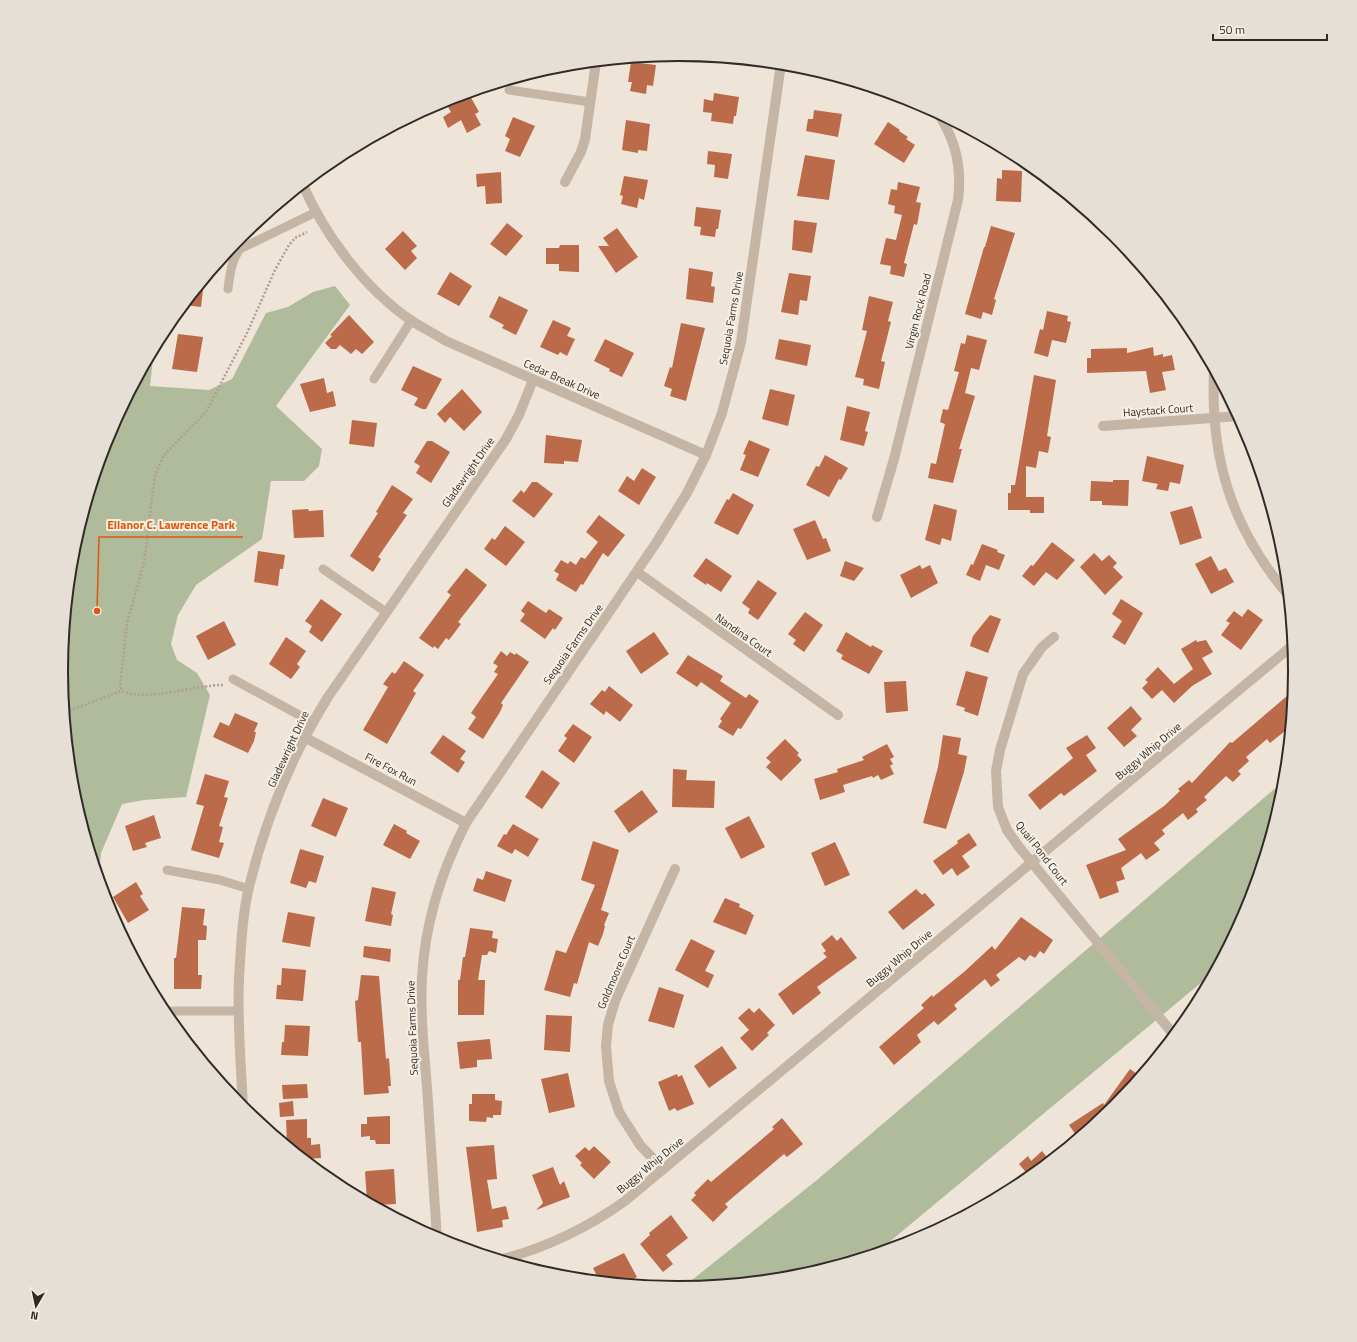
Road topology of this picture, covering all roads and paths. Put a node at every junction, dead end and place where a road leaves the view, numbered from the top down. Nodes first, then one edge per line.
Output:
1 (595, 67) edge
2 (780, 70) edge
3 (509, 90) dead end
4 (590, 102) junction
5 (943, 122) edge
6 (565, 182) dead end
7 (305, 189) edge
8 (316, 212) junction
9 (307, 232) dead end
10 (228, 289) dead end
11 (411, 321) junction
12 (374, 379) dead end
13 (1214, 379) edge
14 (533, 380) junction
15 (1233, 417) edge
16 (1214, 418) junction
17 (1103, 426) dead end
18 (706, 455) junction
19 (877, 517) dead end
20 (323, 569) dead end
21 (637, 572) junction
22 (1283, 590) edge
23 (386, 612) junction
24 (1054, 637) dead end
25 (1287, 650) edge
26 (229, 682) joint
27 (122, 691) junction
28 (70, 711) edge
29 (838, 716) dead end
30 (312, 722) junction
31 (304, 737) junction
32 (466, 823) junction
33 (1032, 863) junction
34 (675, 869) dead end
35 (167, 870) dead end
36 (249, 889) junction
37 (172, 1011) edge
38 (238, 1011) junction
39 (1170, 1031) edge
40 (242, 1097) edge
41 (663, 1169) junction
42 (437, 1231) edge
43 (511, 1257) edge

1 - 4 street
2 - 18 street, Sequoia Farms Drive
3 - 4 lane
4 - 6 street
5 - 19 street, Virgin Rock Road
7 - 8 street, Cedar Break Drive
8 - 10 lane
8 - 11 street, Cedar Break Drive
9 - 27 path
11 - 12 lane
11 - 14 street, Cedar Break Drive
13 - 16 street
14 - 18 street, Cedar Break Drive
14 - 23 street, Gladewright Drive
15 - 16 street, Haystack Court
16 - 17 street, Haystack Court
16 - 22 street
18 - 21 street, Sequoia Farms Drive
20 - 23 lane
21 - 29 street, Nandina Court
21 - 32 street, Sequoia Farms Drive
23 - 30 street, Gladewright Drive
24 - 33 street, Quail Pond Court
25 - 33 street, Buggy Whip Drive
26 - 27 path
26 - 30 lane
27 - 28 path
30 - 31 street, Gladewright Drive
31 - 32 street, Fire Fox Run
31 - 36 street, Gladewright Drive
32 - 42 street, Sequoia Farms Drive
33 - 39 street, Quail Pond Court
33 - 41 street, Buggy Whip Drive
34 - 41 street, Goldmoore Court
35 - 36 lane
36 - 38 street, Gladewright Drive
37 - 38 lane
38 - 40 street, Gladewright Drive
41 - 43 street, Buggy Whip Drive

